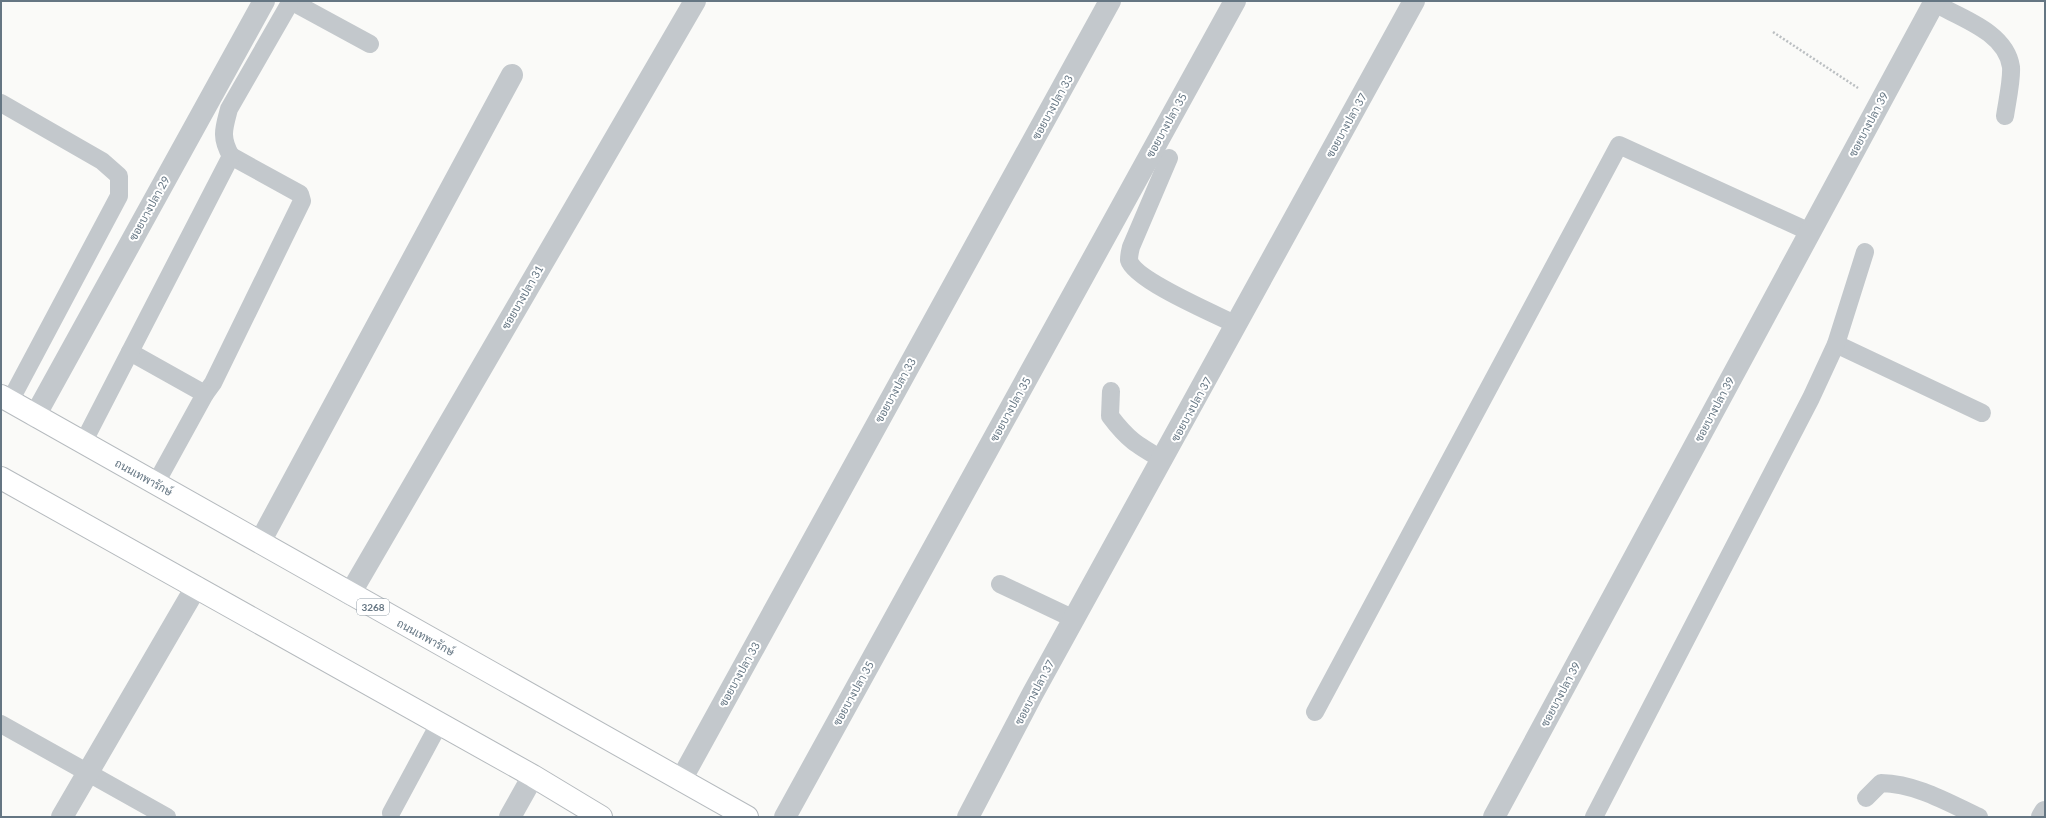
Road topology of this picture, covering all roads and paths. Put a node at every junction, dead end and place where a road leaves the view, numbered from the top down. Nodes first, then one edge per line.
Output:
1 (264, 1) edge
2 (291, 1) edge
3 (695, 1) edge
4 (1110, 1) edge
5 (1235, 1) edge
6 (1414, 1) edge
7 (1934, 2) edge
8 (1773, 32) dead end
9 (370, 44) dead end
10 (512, 75) dead end
11 (1880, 102) junction
12 (1, 103) edge
13 (2005, 116) dead end
14 (231, 156) junction
15 (1169, 158) dead end
16 (1810, 232) junction
17 (1865, 252) dead end
18 (1237, 325) junction
19 (1836, 344) junction
20 (130, 352) junction
21 (1111, 391) dead end
22 (206, 394) junction
23 (5, 398) edge
24 (1982, 413) dead end
25 (35, 416) junction
26 (83, 443) junction
27 (1163, 460) junction
28 (1, 478) edge
29 (156, 484) junction
30 (260, 542) junction
31 (1000, 584) dead end
32 (196, 587) junction
33 (350, 594) junction
34 (1074, 619) junction
35 (1315, 712) dead end
36 (1, 724) edge
37 (439, 724) junction
38 (88, 772) junction
39 (533, 776) junction
40 (681, 780) junction
41 (1866, 798) dead end
42 (2045, 812) edge
43 (391, 813) dead end
44 (62, 817) edge
45 (167, 817) edge
46 (510, 817) edge
47 (601, 817) edge
48 (747, 817) edge
49 (784, 817) edge
50 (968, 817) edge
51 (1494, 817) edge
52 (1594, 817) edge
53 (1979, 817) edge
54 (2042, 817) edge

1 - 25 street, ซอยบางปลา 29
2 - 9 lane
2 - 14 lane
3 - 33 street, ซอยบางปลา 31
4 - 40 street, ซอยบางปลา 33
5 - 49 street, ซอยบางปลา 35
6 - 18 street, ซอยบางปลา 37
7 - 11 street, ซอยบางปลา 39
7 - 13 lane
8 - 11 path
10 - 30 street
11 - 16 street, ซอยบางปลา 39
12 - 23 lane
14 - 20 lane
14 - 22 lane
15 - 18 lane
16 - 35 lane
16 - 51 street, ซอยบางปลา 39
17 - 19 lane
18 - 27 street, ซอยบางปลา 37
19 - 24 lane
19 - 52 lane
20 - 22 lane
20 - 26 lane
21 - 27 lane
22 - 29 lane
23 - 25 main road, ถนนเทพารักษ์ / 3268
25 - 26 main road, ถนนเทพารักษ์ / 3268
26 - 29 main road, ถนนเทพารักษ์ / 3268
27 - 34 street, ซอยบางปลา 37
28 - 32 main road
29 - 30 main road, ถนนเทพารักษ์ / 3268
30 - 33 main road, ถนนเทพารักษ์ / 3268
31 - 34 lane
32 - 37 main road
32 - 38 street
33 - 40 main road, ถนนเทพารักษ์ / 3268
34 - 50 street, ซอยบางปลา 37
36 - 38 lane
37 - 39 main road
37 - 43 lane
38 - 44 street
38 - 45 lane
39 - 46 street
39 - 47 main road
40 - 48 main road, ถนนเทพารักษ์ / 3268
41 - 53 lane
42 - 54 street

